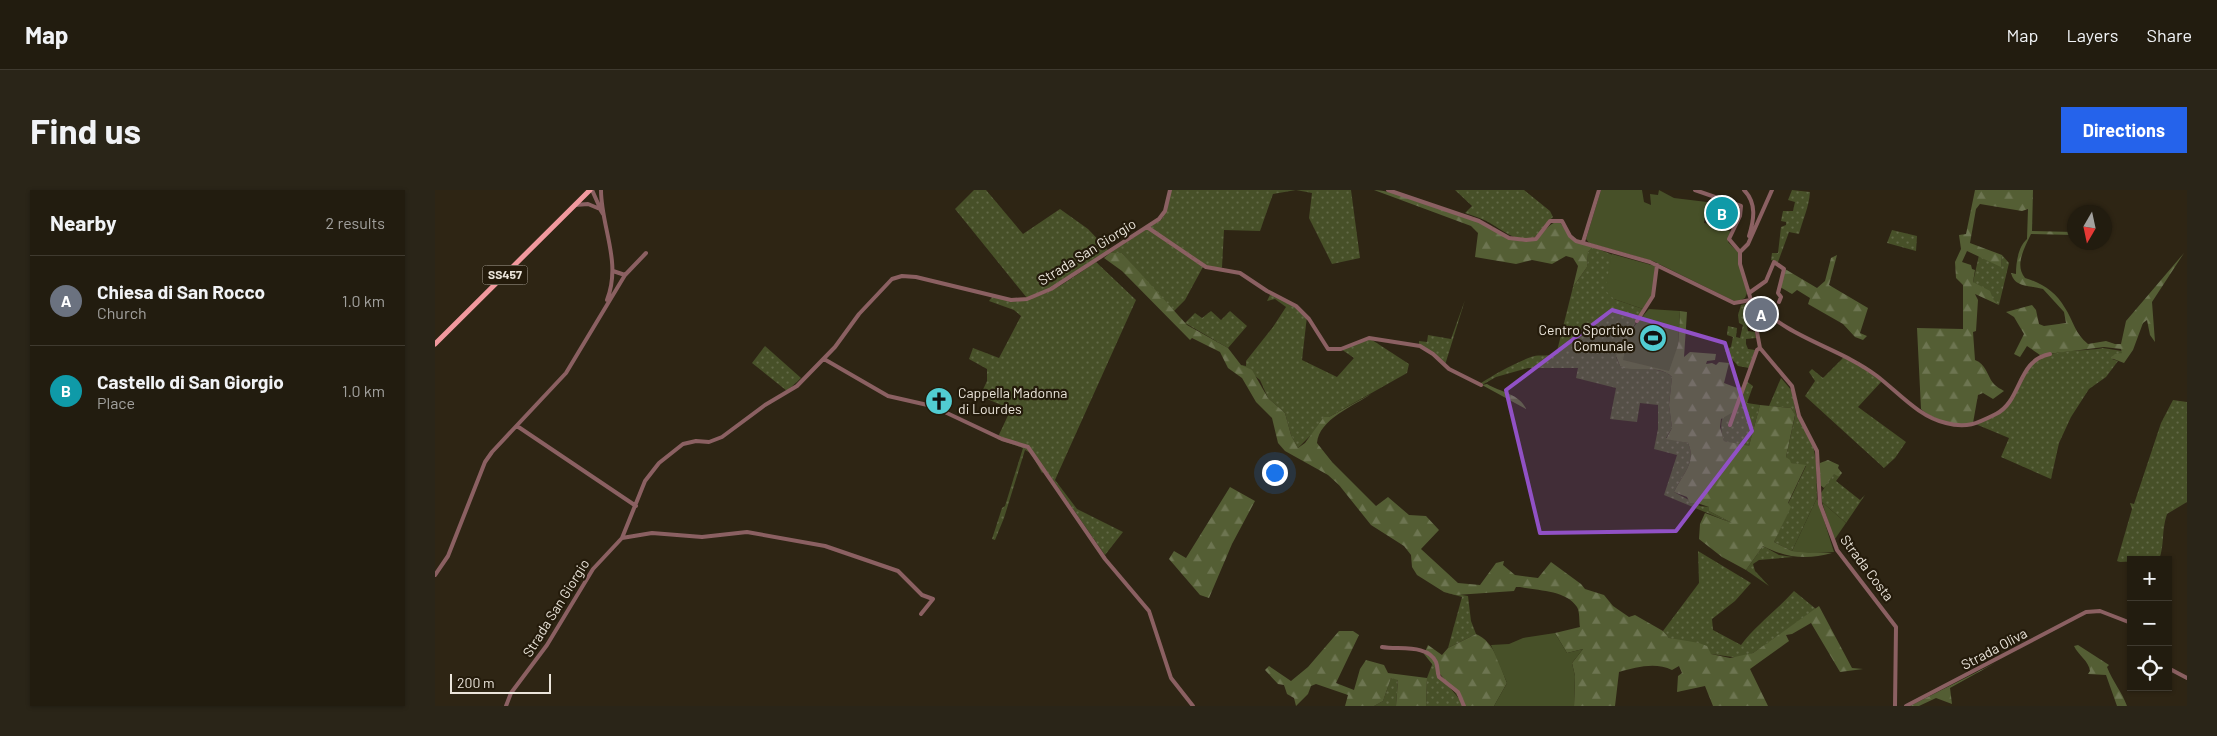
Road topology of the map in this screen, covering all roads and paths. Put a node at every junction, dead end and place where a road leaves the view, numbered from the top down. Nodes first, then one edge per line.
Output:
1 (591, 190) edge
2 (596, 190) edge
3 (1170, 190) edge
4 (1388, 190) edge
5 (1599, 190) edge
6 (1695, 190) edge
7 (1744, 190) edge
8 (1754, 190) edge
9 (1772, 190) edge
10 (601, 192) edge
11 (1749, 195) junction
12 (575, 205) junction
13 (601, 209) junction
14 (605, 220) junction
15 (1147, 227) junction
16 (1583, 242) junction
17 (1741, 250) junction
18 (646, 253) dead end
19 (1657, 265) junction
20 (613, 271) junction
21 (625, 275) junction
22 (1749, 293) junction
23 (1751, 300) junction
24 (1779, 302) dead end
25 (605, 306) junction
26 (1637, 321) dead end
27 (435, 344) edge
28 (1760, 348) junction
29 (2050, 354) dead end
30 (824, 359) junction
31 (1481, 384) dead end
32 (1730, 425) dead end
33 (517, 426) junction
34 (635, 509) junction
35 (622, 538) junction
36 (435, 575) edge
37 (921, 614) dead end
38 (2127, 621) edge
39 (1382, 647) dead end
40 (2172, 670) edge
41 (2187, 678) edge
42 (505, 706) edge
43 (1193, 706) edge
44 (1463, 706) edge
45 (1895, 706) edge
46 (1906, 706) edge

1 - 12 main road, SS457
1 - 13 street
2 - 10 street
3 - 15 street, Strada San Giorgio
4 - 16 street
5 - 16 street
6 - 17 street
7 - 11 street
8 - 11 street
9 - 17 street
10 - 14 street
11 - 17 street
12 - 13 street
12 - 27 main road, SS457
13 - 14 street
14 - 20 street
15 - 30 street, Strada San Giorgio
15 - 31 street
16 - 19 street
17 - 22 street
18 - 21 street
19 - 23 street
19 - 26 street
20 - 21 street
20 - 25 street
21 - 25 street
22 - 23 street
22 - 24 street
23 - 28 street
23 - 29 street
25 - 33 street
28 - 32 street
28 - 45 street, Strada Costa
30 - 34 street, Strada San Giorgio
30 - 43 street
33 - 34 street
33 - 36 street
34 - 35 street, Strada San Giorgio
35 - 37 street
35 - 42 street, Strada San Giorgio
38 - 46 street, Strada Oliva
39 - 44 street
40 - 41 street

